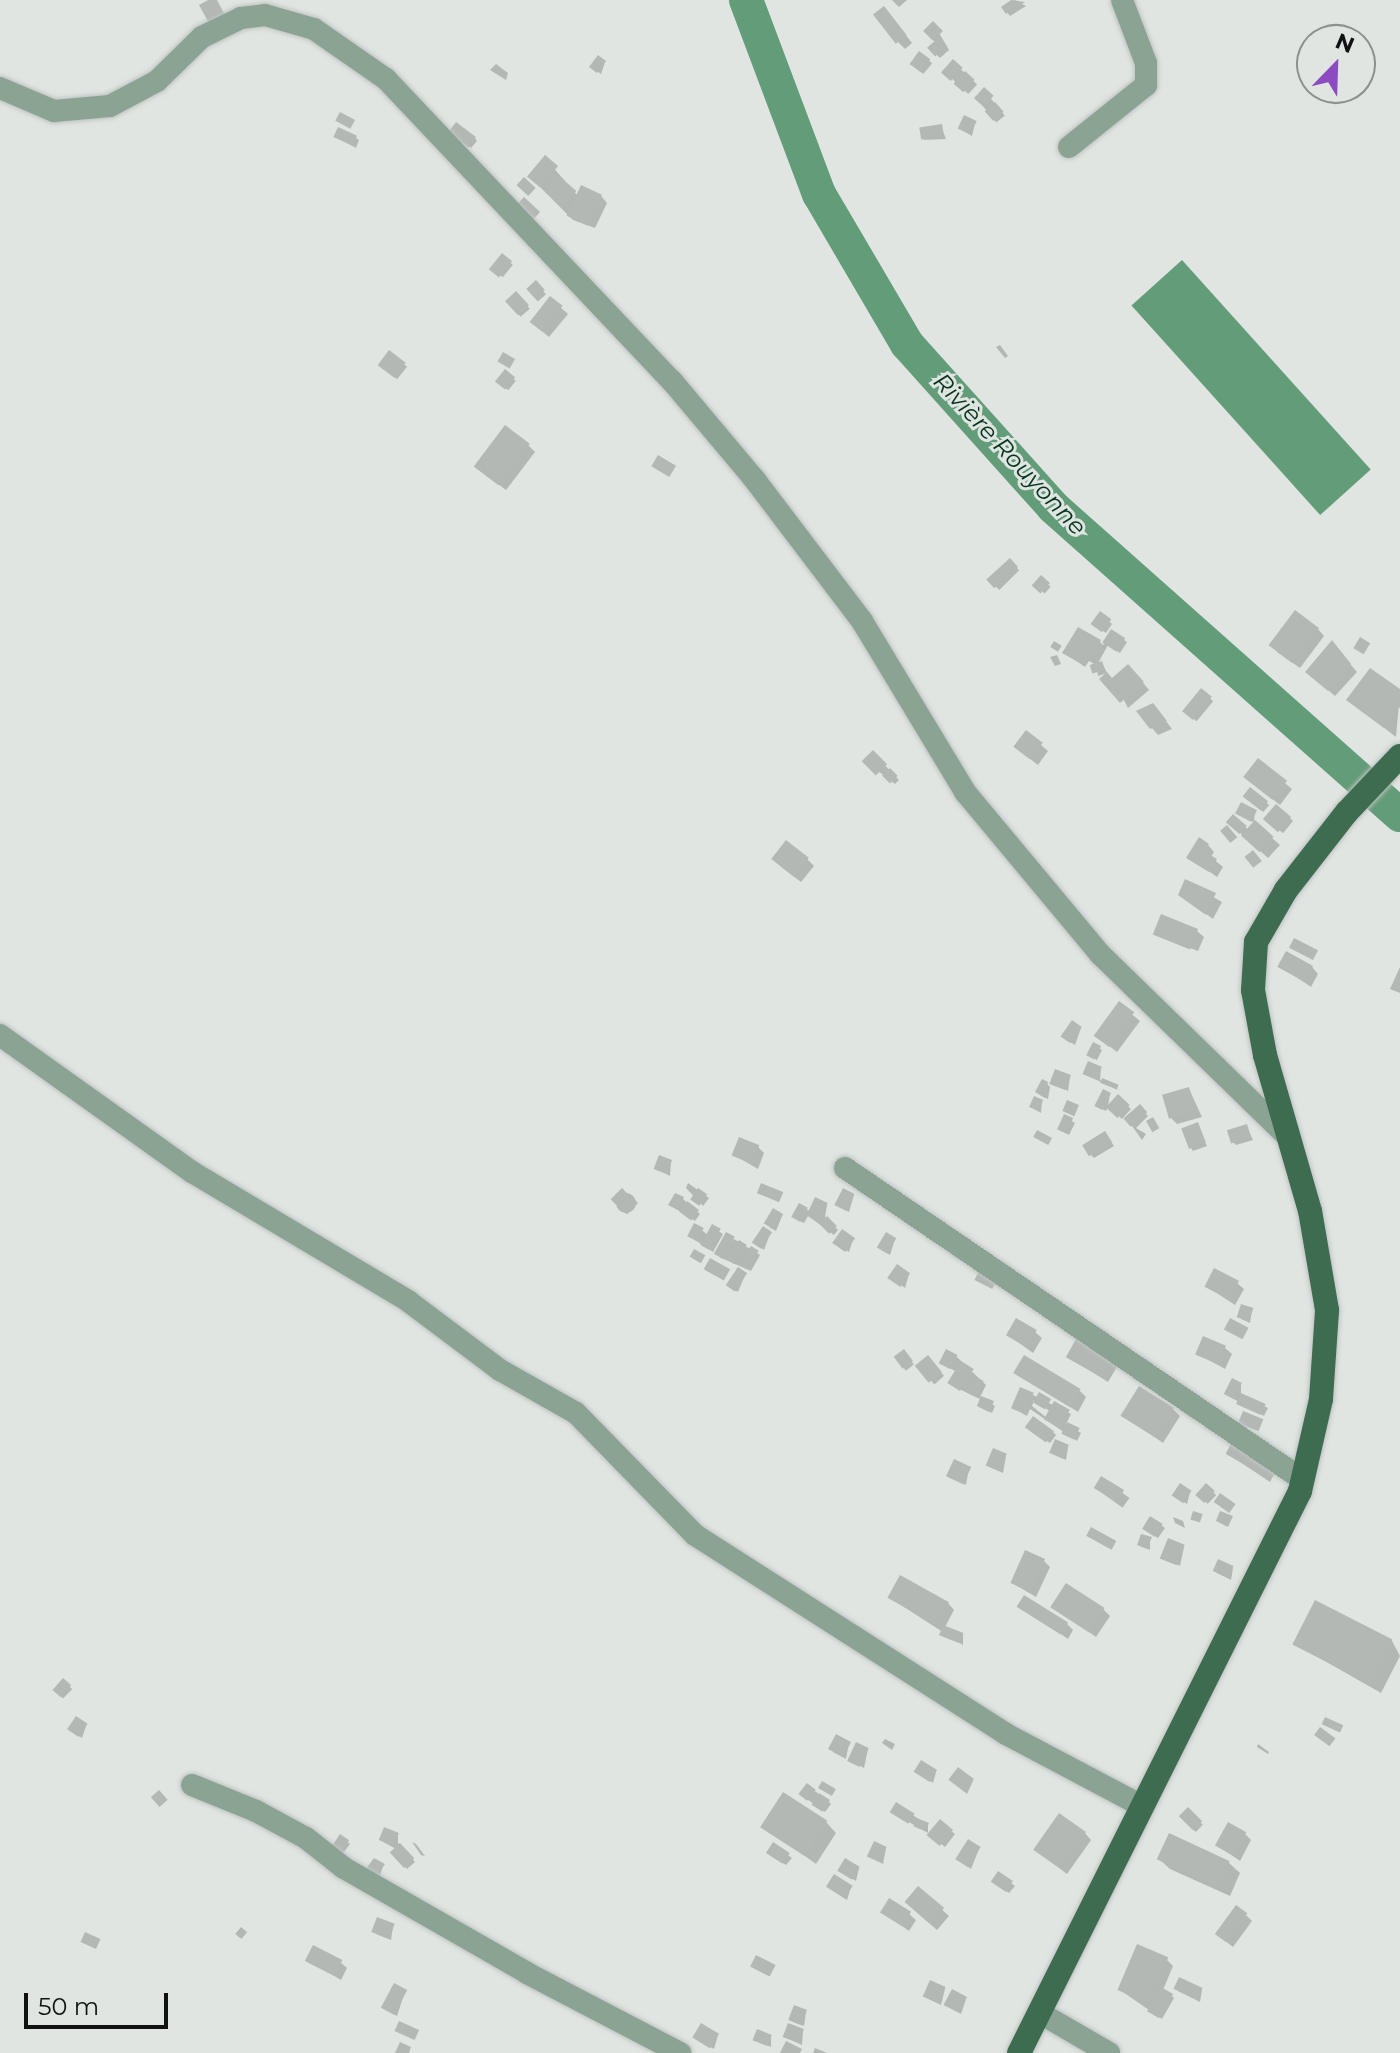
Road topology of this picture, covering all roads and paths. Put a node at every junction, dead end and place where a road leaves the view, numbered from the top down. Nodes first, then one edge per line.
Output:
1 (1122, 0) edge
2 (0, 88) edge
3 (1069, 147) dead end
4 (1400, 756) edge
5 (0, 1035) edge
6 (1285, 1134) junction
7 (845, 1168) dead end
8 (1303, 1480) junction
9 (192, 1785) dead end
10 (1140, 1805) junction
11 (1040, 2013) junction
12 (680, 2053) edge
13 (1019, 2053) edge
14 (1109, 2053) edge

1 - 3 street
2 - 6 street
4 - 6 main road
5 - 10 street
6 - 8 main road
7 - 8 street
8 - 10 main road
9 - 12 street
10 - 11 main road
11 - 13 main road
11 - 14 street

